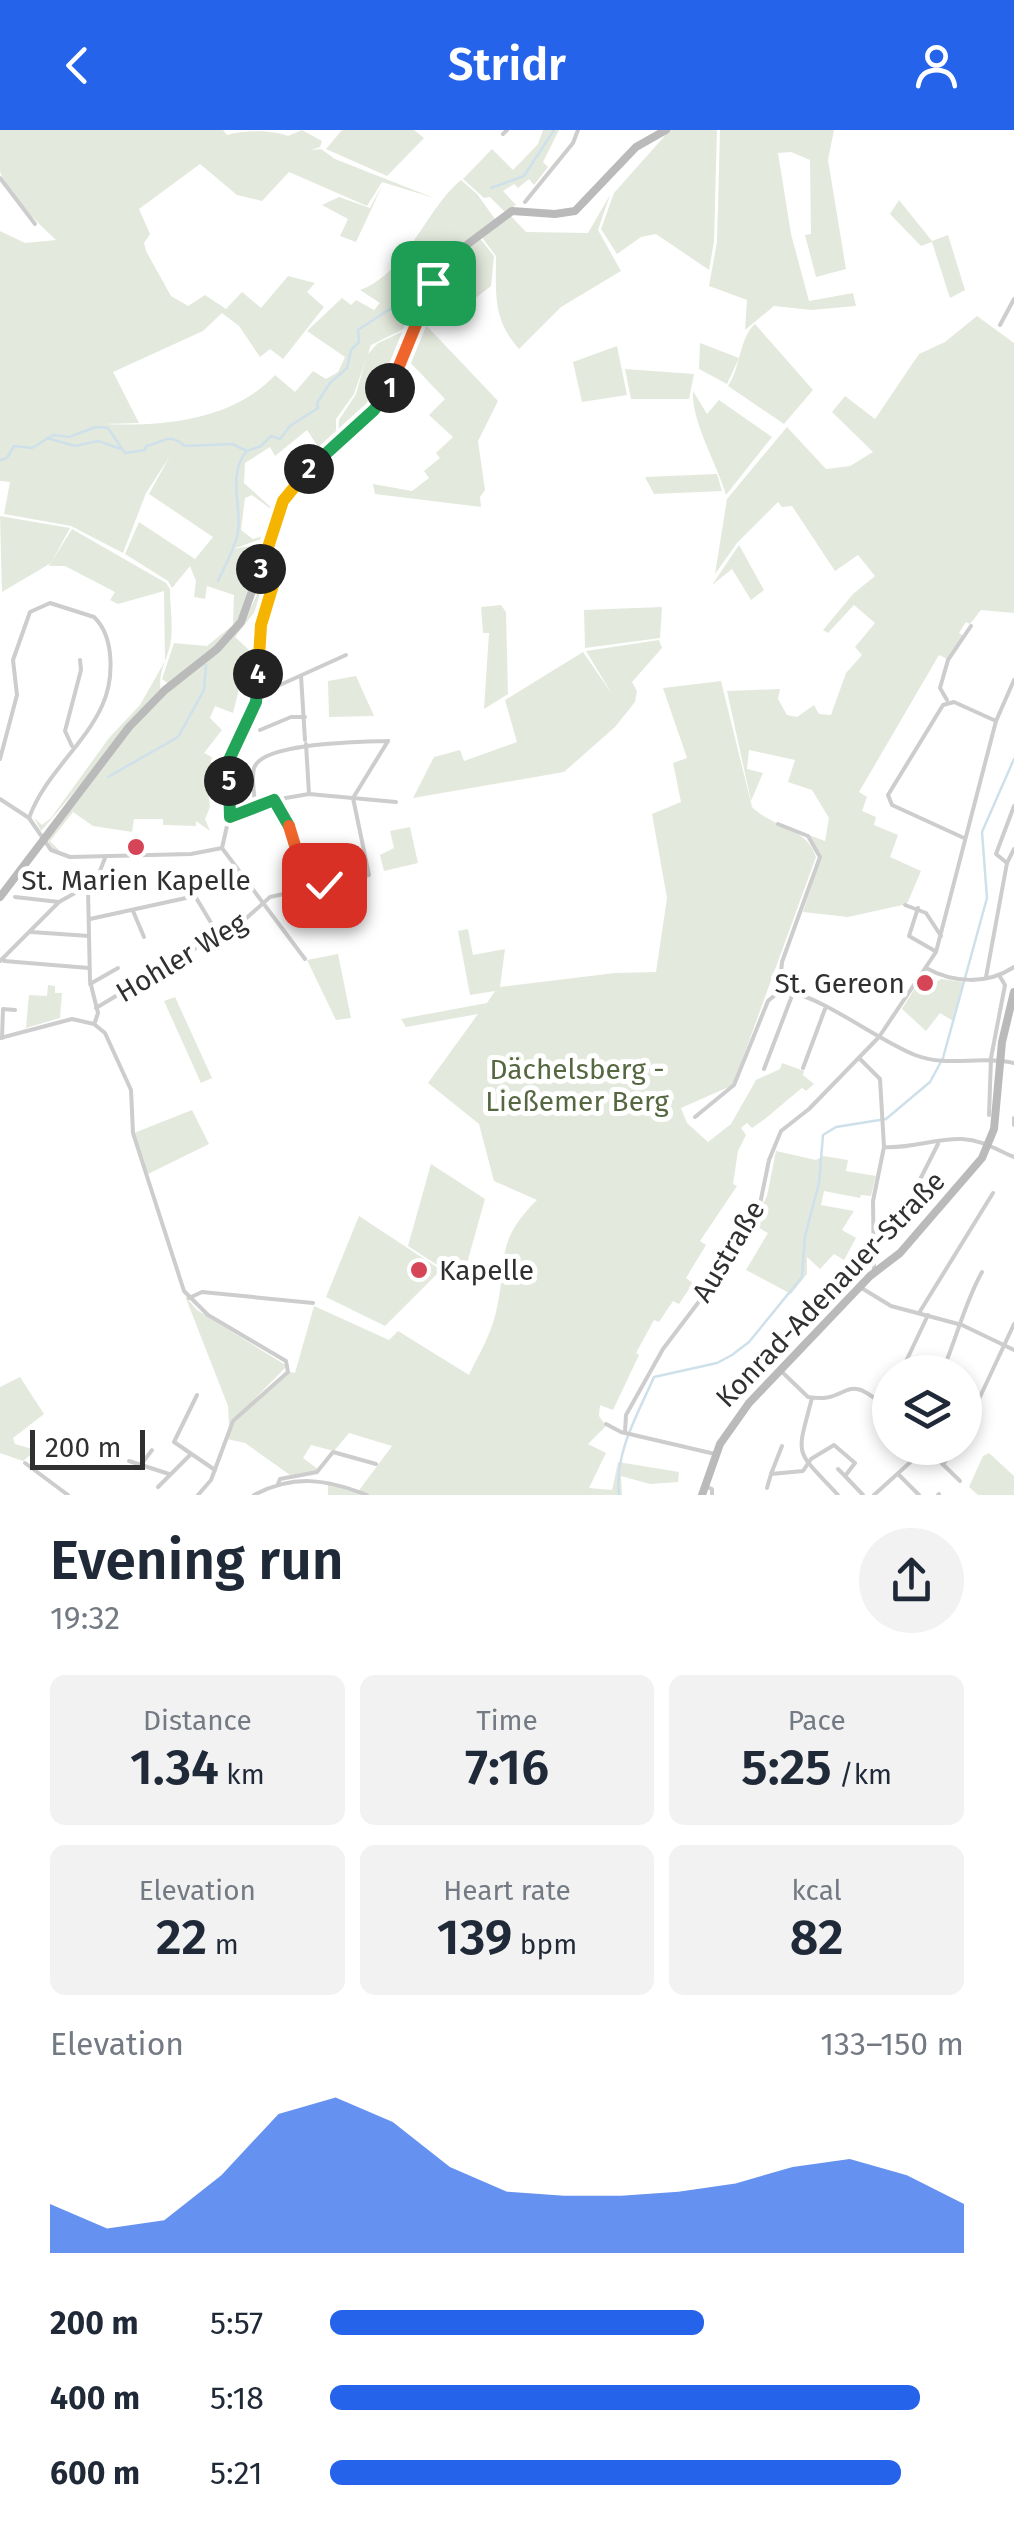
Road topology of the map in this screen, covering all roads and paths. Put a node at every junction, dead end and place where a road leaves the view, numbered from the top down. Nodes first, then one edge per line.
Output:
1 (578, 130) edge
2 (666, 130) edge
3 (0, 178) edge
4 (526, 202) dead end
5 (35, 224) dead end
6 (1014, 300) edge
7 (1000, 325) dead end
8 (259, 574) junction
9 (971, 626) dead end
10 (346, 654) dead end
11 (80, 660) dead end
12 (300, 676) junction
13 (1014, 680) edge
14 (257, 695) junction
15 (948, 702) junction
16 (305, 716) junction
17 (996, 721) junction
18 (260, 730) dead end
19 (306, 742) junction
20 (72, 746) junction
21 (0, 759) edge
22 (309, 794) junction
23 (353, 798) junction
24 (0, 799) edge
25 (274, 800) junction
26 (396, 802) dead end
27 (1014, 806) edge
28 (256, 807) junction
29 (230, 817) junction
30 (30, 818) junction
31 (778, 824) dead end
32 (964, 838) junction
33 (42, 840) junction
34 (222, 848) junction
35 (1014, 849) edge
36 (105, 858) junction
37 (1007, 863) junction
38 (308, 888) junction
39 (88, 889) junction
40 (0, 897) edge
41 (257, 897) junction
42 (270, 897) junction
43 (15, 898) dead end
44 (59, 902) junction
45 (265, 905) junction
46 (905, 905) dead end
47 (918, 908) junction
48 (133, 910) junction
49 (90, 920) junction
50 (31, 932) junction
51 (908, 934) junction
52 (89, 936) junction
53 (900, 936) dead end
54 (941, 936) junction
55 (144, 937) dead end
56 (220, 937) junction
57 (936, 952) junction
58 (305, 960) dead end
59 (1, 961) edge
60 (1014, 967) edge
61 (89, 968) junction
62 (118, 968) dead end
63 (926, 968) junction
64 (999, 975) junction
65 (986, 977) junction
66 (90, 984) junction
67 (1014, 992) edge
68 (792, 993) junction
69 (96, 1008) junction
70 (826, 1009) junction
71 (14, 1010) dead end
72 (94, 1024) junction
73 (880, 1036) junction
74 (1, 1038) edge
75 (859, 1058) junction
76 (991, 1058) junction
77 (1014, 1064) edge
78 (803, 1068) dead end
79 (764, 1069) dead end
80 (988, 1115) dead end
81 (695, 1117) dead end
82 (938, 1144) junction
83 (990, 1145) junction
84 (884, 1147) junction
85 (1014, 1158) edge
86 (992, 1193) dead end
87 (901, 1217) dead end
88 (874, 1272) junction
89 (982, 1272) dead end
90 (860, 1286) junction
91 (189, 1298) junction
92 (313, 1303) dead end
93 (919, 1313) junction
94 (928, 1315) junction
95 (1014, 1324) edge
96 (962, 1325) junction
97 (1002, 1343) junction
98 (1014, 1350) edge
99 (909, 1355) edge
100 (949, 1355) edge
101 (780, 1370) junction
102 (982, 1389) edge
103 (197, 1395) dead end
104 (872, 1396) edge
105 (812, 1398) junction
106 (606, 1424) dead end
107 (628, 1433) junction
108 (782, 1446) dead end
109 (152, 1450) dead end
110 (191, 1454) junction
111 (715, 1454) junction
112 (130, 1461) dead end
113 (143, 1462) junction
114 (807, 1462) junction
115 (25, 1463) dead end
116 (376, 1464) dead end
117 (908, 1465) edge
118 (943, 1465) edge
119 (838, 1469) dead end
120 (215, 1470) junction
121 (169, 1474) junction
122 (771, 1474) junction
123 (898, 1474) junction
124 (845, 1476) junction
125 (960, 1481) dead end
126 (278, 1484) junction
127 (158, 1487) dead end
128 (767, 1488) dead end
129 (703, 1491) edge
130 (68, 1495) edge
131 (198, 1495) edge
132 (254, 1495) edge
133 (367, 1495) edge
134 (712, 1495) edge
135 (838, 1495) edge
136 (863, 1495) edge
137 (874, 1495) edge
138 (919, 1495) edge

1 - 4 street
2 - 8 street
3 - 5 street
6 - 7 street
8 - 14 street
8 - 33 street
9 - 15 street
10 - 12 street
11 - 20 street
12 - 14 street
12 - 16 street
13 - 17 street, Austraße
14 - 29 street
15 - 17 street
15 - 32 street
16 - 18 street
16 - 19 street
17 - 32 street, Austraße
19 - 22 street
19 - 23 street
19 - 28 street
20 - 21 street
20 - 30 street
22 - 23 street
22 - 25 street
23 - 26 street
23 - 38 street
24 - 30 street
25 - 28 street
25 - 38 street
27 - 37 street
28 - 29 street
29 - 34 street
30 - 33 street
31 - 68 street
32 - 54 street, Austraße
33 - 36 street
33 - 40 street
34 - 36 street
34 - 41 street
35 - 37 street
36 - 39 street
37 - 65 street
38 - 42 street
39 - 44 street
39 - 49 street
41 - 42 street
41 - 45 street
42 - 45 street
43 - 44 street
44 - 50 street
45 - 56 street, Hohler Weg
45 - 58 street
46 - 47 street
47 - 51 street
47 - 54 street
48 - 49 street
48 - 55 street
48 - 56 street
49 - 52 street
50 - 52 street
50 - 59 street
51 - 53 street
51 - 57 street
52 - 61 street
54 - 57 street, Austraße
56 - 69 street, Hohler Weg
57 - 63 street, Austraße
59 - 61 street
60 - 64 street
61 - 66 street
62 - 66 street
63 - 65 street
63 - 73 street, Austraße
64 - 65 street
64 - 76 street
66 - 69 street
67 - 83 street
68 - 70 street
68 - 79 street
68 - 81 street
69 - 72 street
70 - 73 street
70 - 78 street
71 - 74 street
72 - 74 street
72 - 91 street
73 - 75 street, Austraße
73 - 76 street
75 - 84 street
75 - 107 street, Austraße
76 - 77 street
76 - 80 street
82 - 83 street
82 - 84 street
82 - 87 street
83 - 85 street
83 - 88 street, Konrad-Adenauer-Straße
84 - 88 street
86 - 93 street
88 - 90 street, Konrad-Adenauer-Straße
89 - 96 street
90 - 93 street
90 - 101 street, Konrad-Adenauer-Straße
91 - 92 street
91 - 120 street
93 - 94 street
94 - 96 street
94 - 99 street
95 - 97 street
96 - 97 street
96 - 100 street
97 - 98 street
97 - 102 street
101 - 105 street
101 - 111 street, Konrad-Adenauer-Straße
103 - 110 street
104 - 105 street
105 - 114 street
106 - 107 street
107 - 111 street
108 - 122 street
109 - 113 street
110 - 120 street
110 - 121 street
111 - 129 street, Konrad-Adenauer-Straße
112 - 113 street
113 - 121 street
114 - 122 street
114 - 124 street
114 - 135 street
115 - 130 street
116 - 126 street
117 - 123 street
118 - 125 street
119 - 124 street
120 - 131 street
121 - 127 street
122 - 128 street
123 - 137 street
123 - 138 street
124 - 136 street
126 - 132 street
126 - 133 street
129 - 134 street

